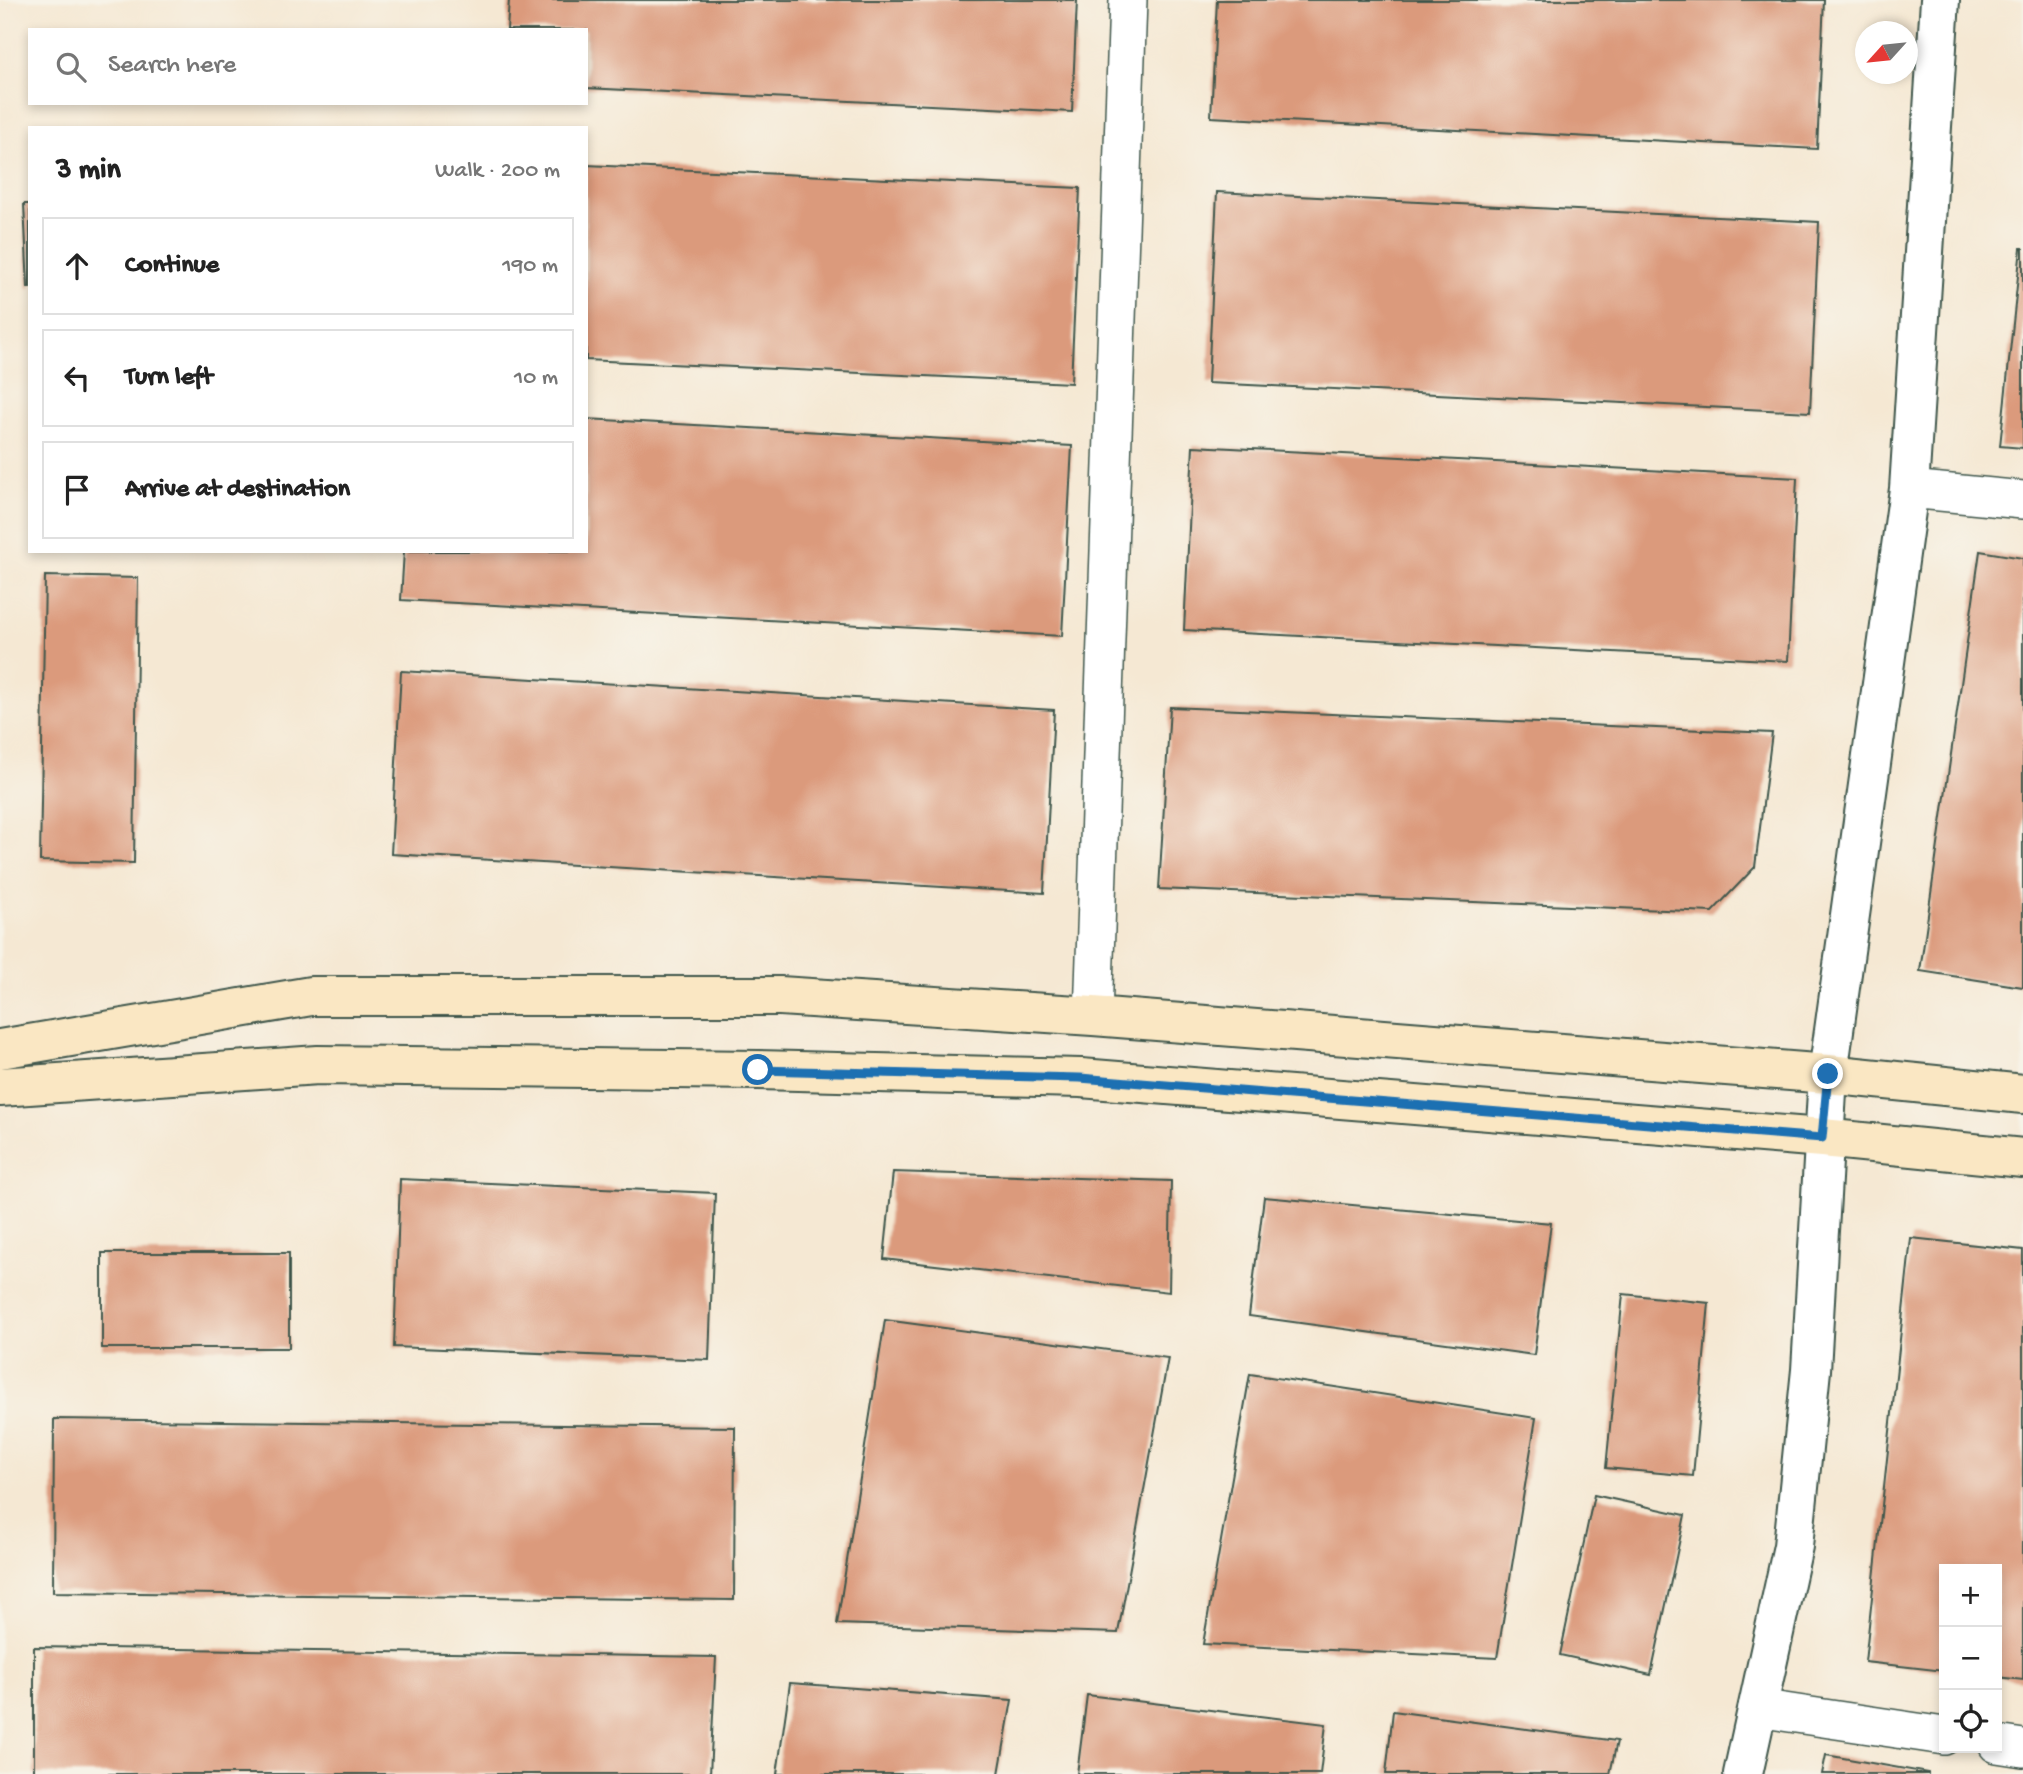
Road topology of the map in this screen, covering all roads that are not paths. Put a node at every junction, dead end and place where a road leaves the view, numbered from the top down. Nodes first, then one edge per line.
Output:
1 (1128, 0) edge
2 (1940, 0) edge
3 (1909, 489) junction
4 (2023, 500) edge
5 (1093, 1016) junction
6 (0, 1049) edge
7 (1828, 1074) junction
8 (0, 1087) edge
9 (2023, 1094) edge
10 (1822, 1138) junction
11 (2023, 1158) edge
12 (1757, 1708) junction
13 (1939, 1735) edge
14 (2002, 1745) edge
15 (2023, 1748) edge
16 (1743, 1774) edge

1 - 5 street
2 - 3 street
3 - 4 street
3 - 7 street
5 - 6 main road
5 - 7 main road
7 - 9 main road
7 - 10 street
8 - 10 main road
10 - 11 main road
10 - 12 street
12 - 13 street
12 - 16 street
14 - 15 street

